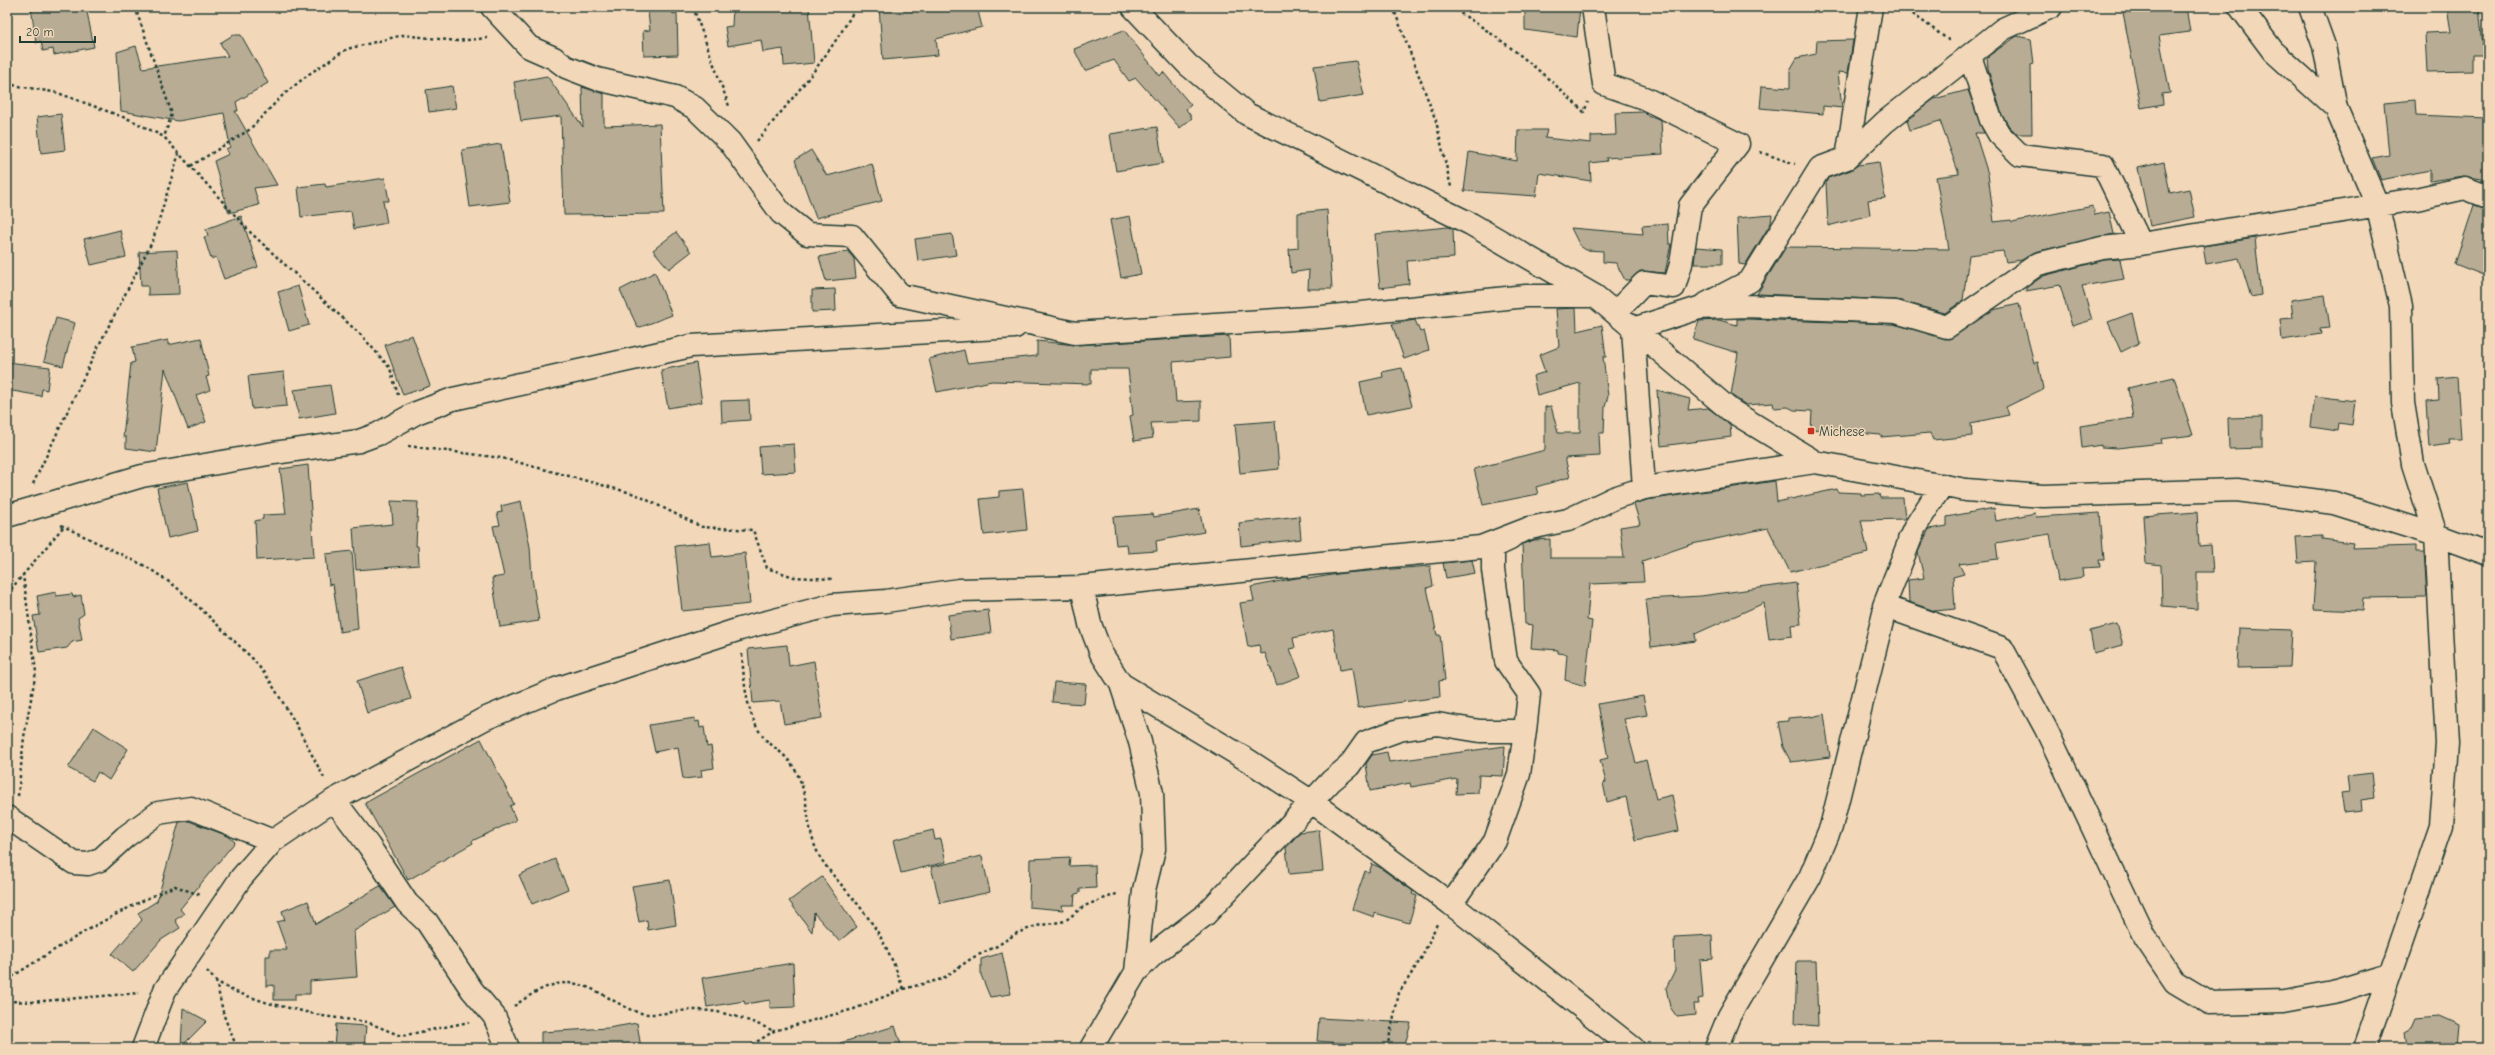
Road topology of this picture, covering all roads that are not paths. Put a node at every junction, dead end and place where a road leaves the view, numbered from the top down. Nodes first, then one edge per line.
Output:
1 (492, 7) edge
2 (1133, 7) edge
3 (1593, 7) edge
4 (1871, 7) edge
5 (2050, 7) edge
6 (2240, 7) edge
7 (2310, 7) edge
8 (1970, 56) junction
9 (2336, 108) junction
10 (1847, 158) junction
11 (2488, 197) edge
12 (2378, 204) junction
13 (2141, 244) junction
14 (1595, 296) junction
15 (1698, 308) junction
16 (1615, 313) junction
17 (1044, 326) junction
18 (1633, 329) junction
19 (1815, 462) junction
20 (1942, 486) junction
21 (1644, 488) junction
22 (17, 511) edge
23 (1530, 528) junction
24 (2436, 535) junction
25 (2488, 554) edge
26 (1082, 587) junction
27 (1884, 606) junction
28 (1121, 684) junction
29 (1526, 731) junction
30 (334, 800) junction
31 (1312, 802) junction
32 (11, 820) edge
33 (273, 841) junction
34 (1450, 903) junction
35 (1136, 972) junction
36 (2389, 974) junction
37 (143, 1048) edge
38 (508, 1048) edge
39 (1091, 1048) edge
40 (1633, 1048) edge
41 (1716, 1048) edge
42 (2365, 1048) edge

1 - 17 street
2 - 14 street
3 - 16 street
4 - 10 street
5 - 8 street
6 - 9 street
7 - 9 street
8 - 10 street
8 - 13 street
9 - 12 street
10 - 15 street
11 - 12 street
12 - 13 street
12 - 24 street
13 - 15 street
14 - 16 street
14 - 17 street
15 - 18 street
16 - 18 street
17 - 22 street
18 - 19 street
18 - 21 street
19 - 20 street
19 - 21 street
20 - 24 street
20 - 27 street
21 - 23 street
23 - 26 street
23 - 29 street
24 - 25 street
24 - 36 street
26 - 28 street
26 - 30 street
27 - 36 street
27 - 41 street
28 - 31 street
28 - 35 street
29 - 31 street
29 - 34 street
30 - 33 street
30 - 38 street
31 - 34 street
31 - 35 street
32 - 33 street
33 - 37 street
34 - 40 street
35 - 39 street
36 - 42 street

